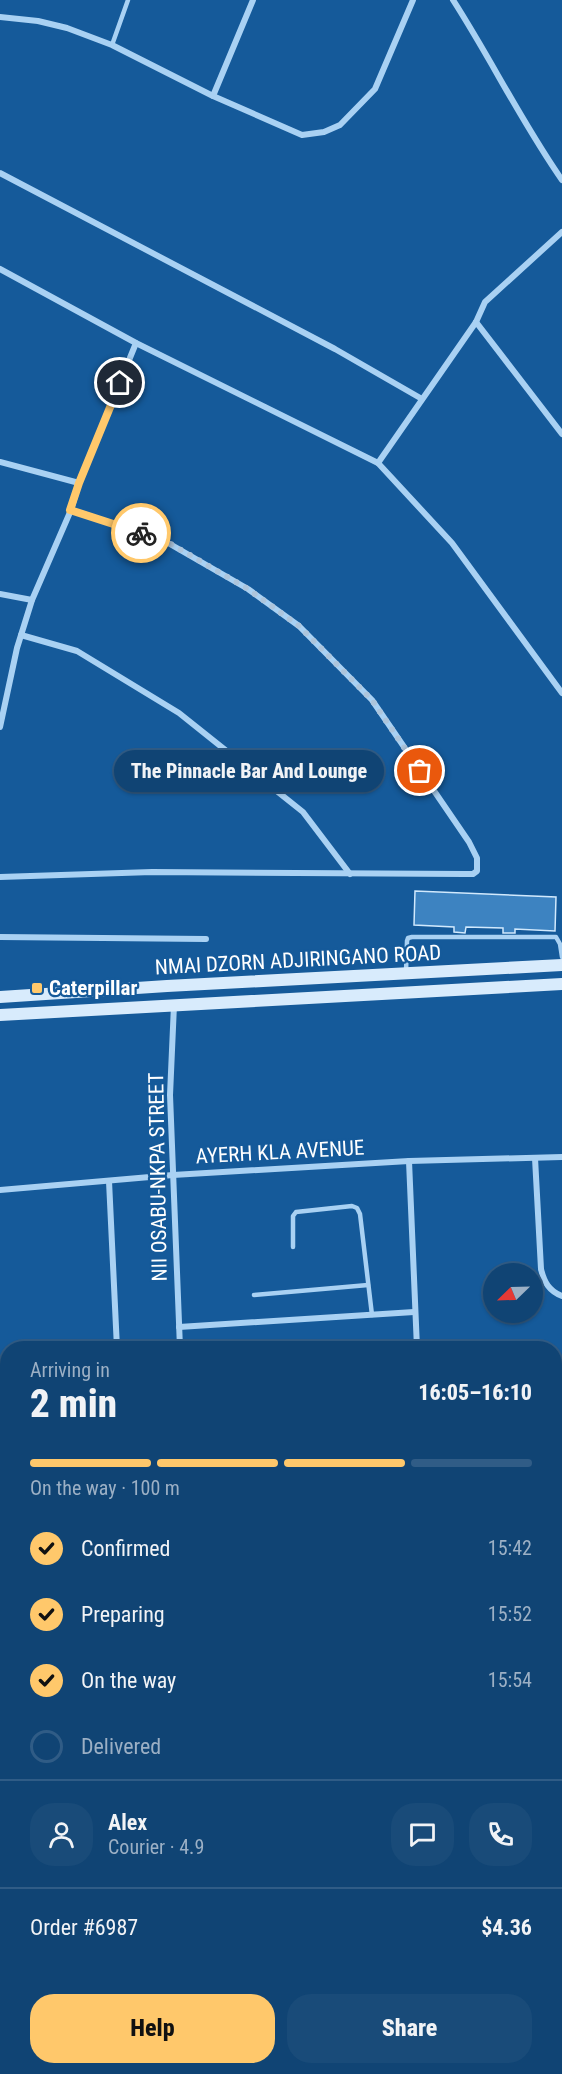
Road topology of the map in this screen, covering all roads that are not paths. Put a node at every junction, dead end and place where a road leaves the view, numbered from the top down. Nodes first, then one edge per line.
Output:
1 (128, 0) edge
2 (253, 0) edge
3 (413, 0) edge
4 (453, 0) edge
5 (0, 17) edge
6 (112, 45) junction
7 (213, 96) junction
8 (0, 173) edge
9 (562, 180) edge
10 (562, 232) edge
11 (0, 269) edge
12 (476, 322) junction
13 (136, 343) junction
14 (422, 399) junction
15 (562, 434) edge
16 (0, 462) edge
17 (378, 463) junction
18 (79, 483) junction
19 (70, 510) junction
20 (0, 594) edge
21 (32, 600) junction
22 (21, 635) junction
23 (562, 693) edge
24 (0, 723) edge
25 (350, 874) junction
26 (0, 877) edge
27 (0, 937) edge
28 (206, 939) dead end
29 (562, 957) edge
30 (562, 965) edge
31 (406, 973) junction
32 (562, 984) edge
33 (0, 997) edge
34 (174, 1005) junction
35 (0, 1015) edge
36 (562, 1157) edge
37 (535, 1158) junction
38 (409, 1161) junction
39 (173, 1175) junction
40 (110, 1181) junction
41 (0, 1191) edge
42 (293, 1247) dead end
43 (368, 1285) junction
44 (254, 1295) dead end
45 (562, 1296) edge
46 (414, 1312) junction
47 (372, 1315) junction
48 (178, 1328) junction
49 (117, 1341) edge
50 (179, 1341) edge
51 (416, 1341) edge

1 - 6 lane
2 - 7 street
3 - 7 street
4 - 9 street
5 - 6 street
6 - 7 street
8 - 14 street
10 - 12 street
11 - 13 street
12 - 14 street
12 - 15 street
13 - 17 street
13 - 18 street
14 - 17 street
16 - 18 street
17 - 23 street
18 - 19 street
19 - 21 street
19 - 25 street
20 - 21 street
21 - 22 street
22 - 24 street
22 - 25 street
25 - 26 street
27 - 28 street
29 - 31 lane
30 - 31 main road, NMAI DZORN ADJIRINGANO ROAD
31 - 33 main road, NMAI DZORN ADJIRINGANO ROAD
32 - 34 main road, NMAI DZORN ADJIRINGANO ROAD
34 - 35 main road, NMAI DZORN ADJIRINGANO ROAD
34 - 39 street, NII OSABU-NKPA STREET
36 - 37 street, AYERH KLA AVENUE
37 - 38 street, AYERH KLA AVENUE
37 - 45 street
38 - 39 street, AYERH KLA AVENUE
38 - 46 street
39 - 40 street, AYERH KLA AVENUE
39 - 48 street, NII OSABU-NKPA STREET
40 - 41 street, AYERH KLA AVENUE
40 - 49 street
42 - 43 lane
43 - 44 lane
43 - 47 lane
46 - 47 street
46 - 51 street
47 - 48 street
48 - 50 street, NII OSABU-NKPA STREET

